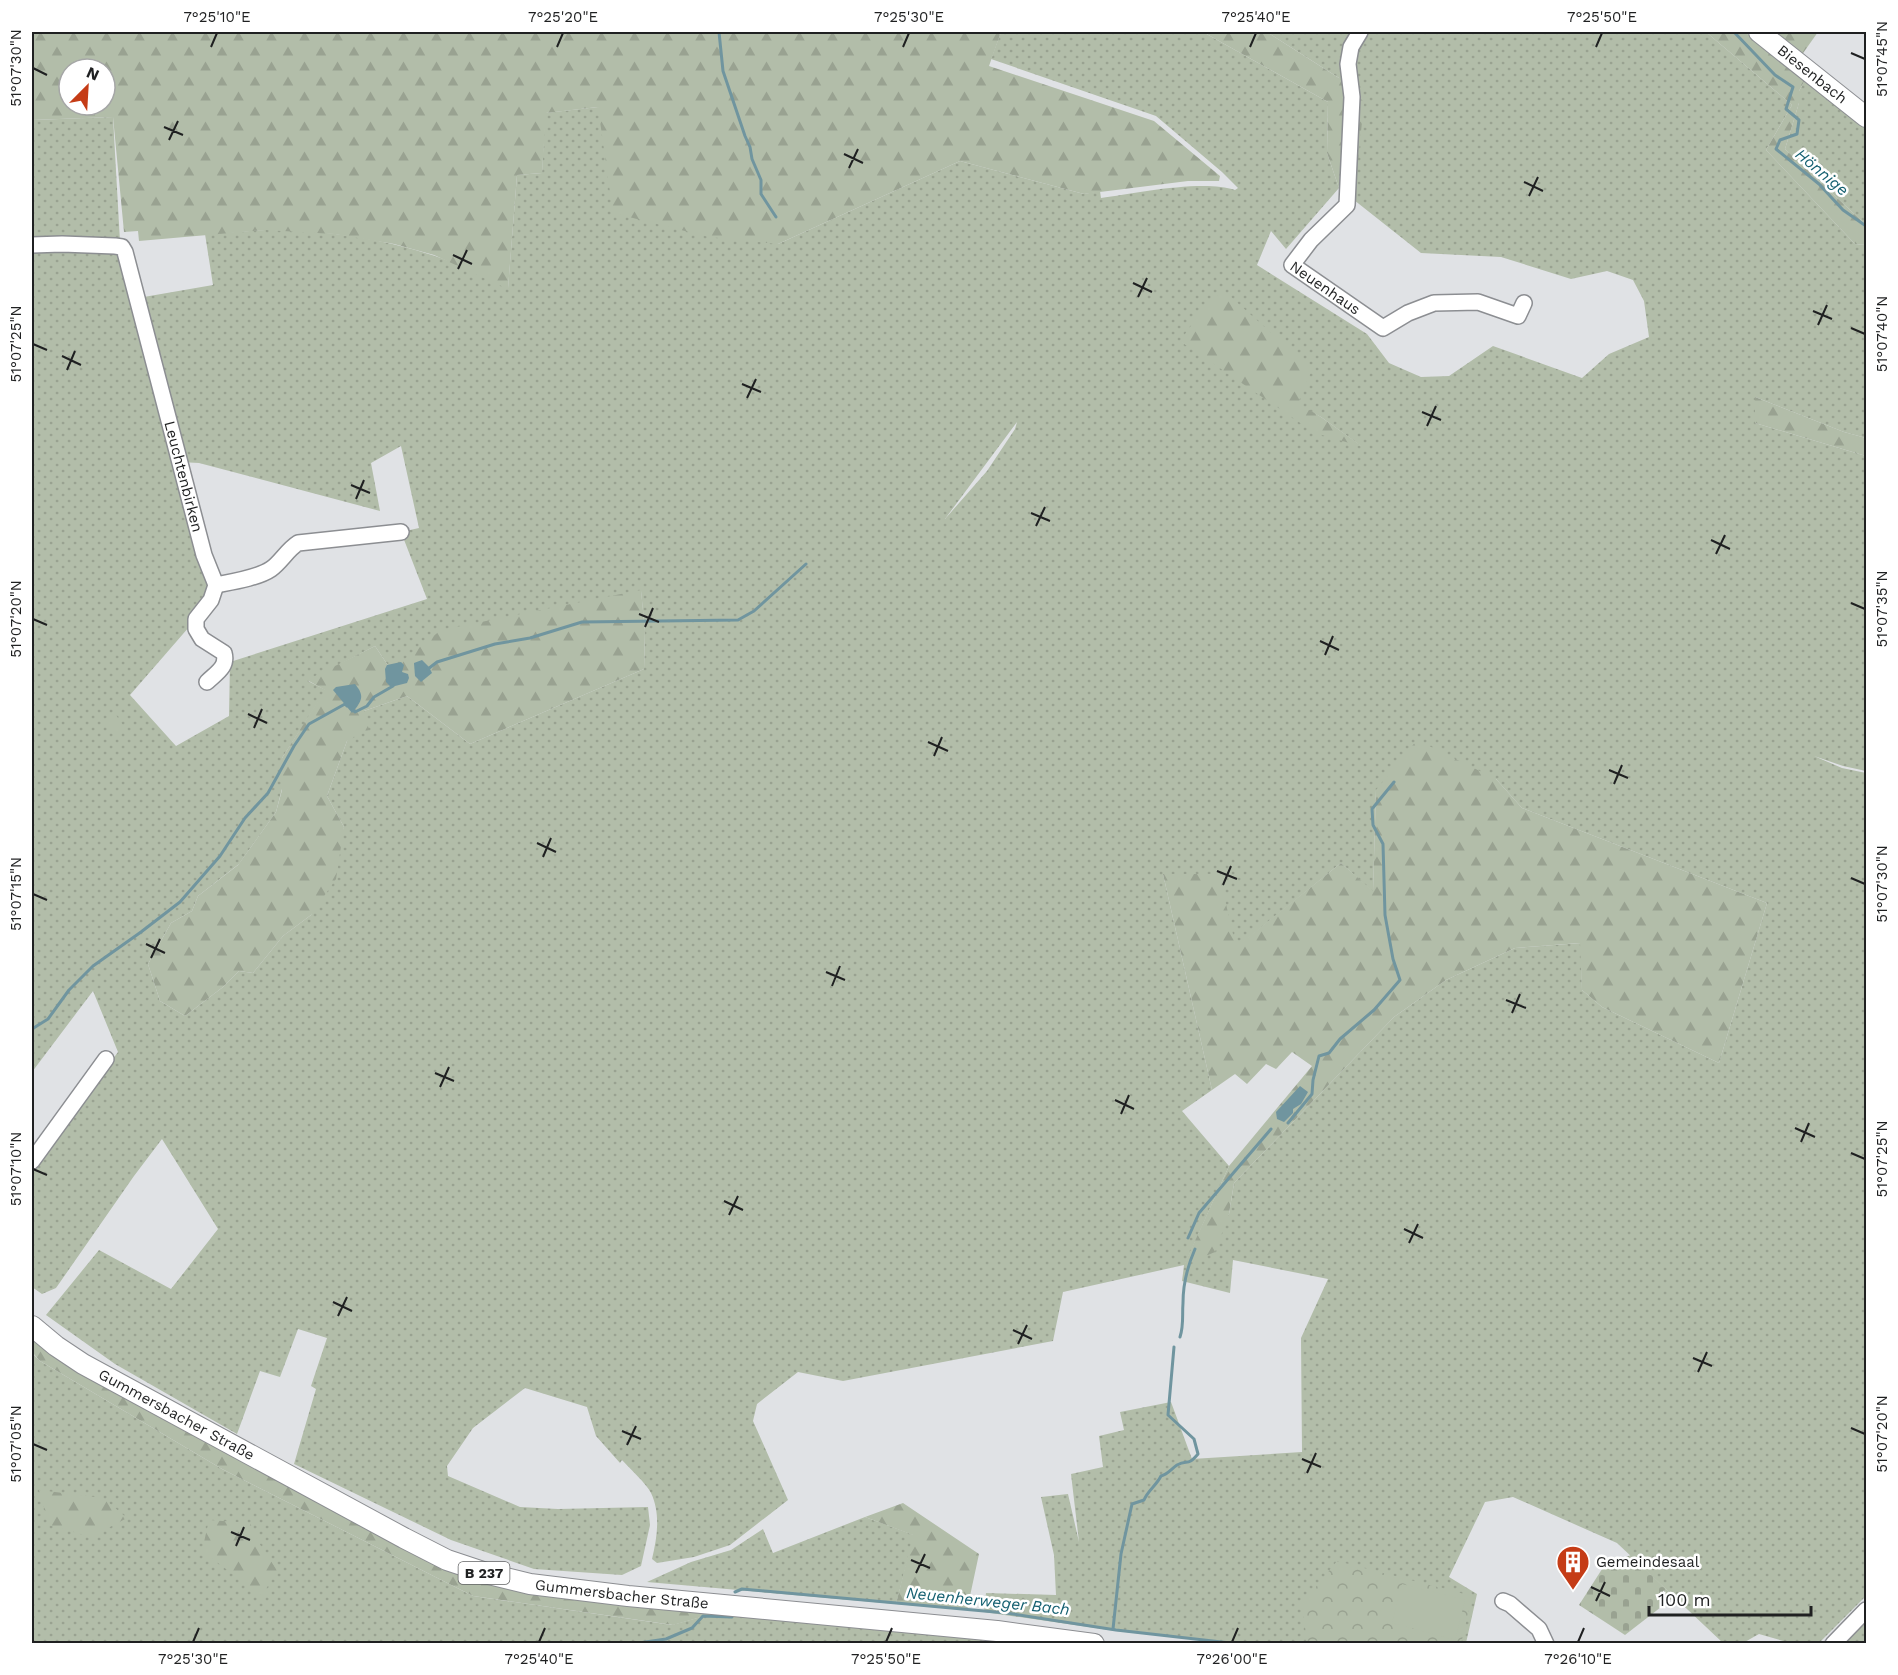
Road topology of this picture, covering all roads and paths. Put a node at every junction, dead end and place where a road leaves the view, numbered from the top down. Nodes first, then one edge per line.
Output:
1 (1360, 32) edge
2 (1759, 32) edge
3 (1866, 117) edge
4 (32, 245) edge
5 (1524, 303) dead end
6 (401, 532) dead end
7 (216, 585) junction
8 (207, 682) dead end
9 (106, 1059) dead end
10 (32, 1161) edge
11 (32, 1326) edge
12 (1503, 1601) dead end
13 (1864, 1613) edge
14 (1094, 1644) edge
15 (1546, 1644) edge
16 (1833, 1644) edge

1 - 5 street, Neuenhaus
2 - 3 main road, Biesenbach
4 - 7 street, Leuchtenbirken
6 - 7 street
7 - 8 street
9 - 10 street
11 - 14 main road, Gummersbacher Straße / B 237
12 - 15 street
13 - 16 street

